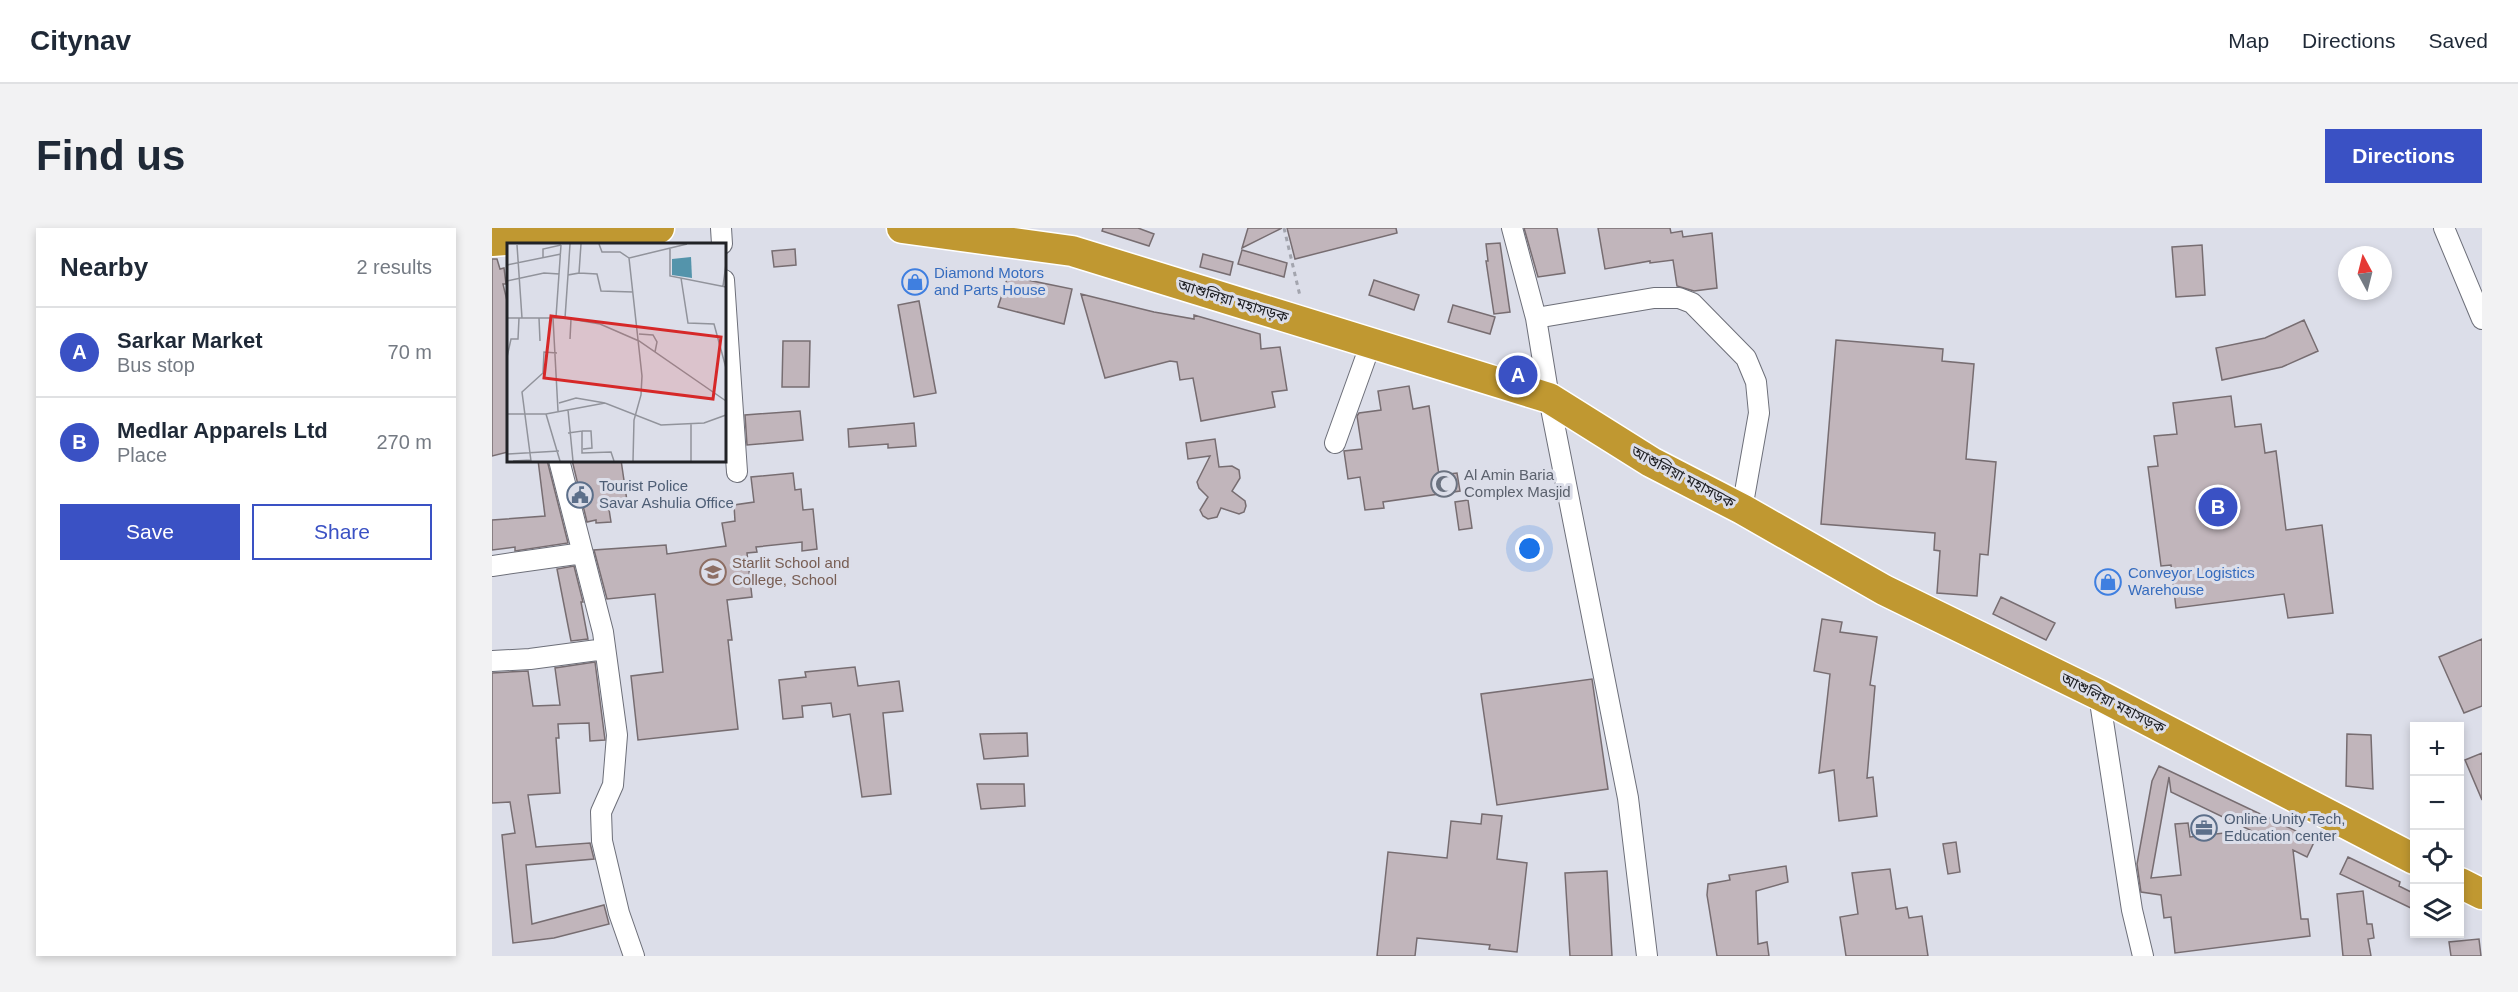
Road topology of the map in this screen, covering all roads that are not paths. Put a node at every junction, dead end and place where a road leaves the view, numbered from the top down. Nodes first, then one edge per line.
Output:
1 (657, 228) edge
2 (721, 228) edge
3 (902, 228) edge
4 (1512, 228) edge
5 (2444, 228) edge
6 (548, 232) edge
7 (503, 241) edge
8 (722, 243) edge
9 (726, 310) edge
10 (1536, 318) junction
11 (2482, 319) edge
12 (1371, 343) junction
13 (1549, 398) junction
14 (1335, 443) dead end
15 (560, 462) edge
16 (737, 472) dead end
17 (1742, 509) junction
18 (583, 553) junction
19 (492, 566) edge
20 (605, 649) junction
21 (492, 661) edge
22 (2099, 695) junction
23 (2410, 856) edge
24 (2462, 884) edge
25 (2482, 894) edge
26 (634, 956) edge
27 (1647, 956) edge
28 (2143, 956) edge

1 - 6 highway
2 - 8 street
3 - 12 highway, আশুলিয়া মহাসড়ক
4 - 10 street
5 - 11 street
6 - 7 highway
9 - 16 street
10 - 13 street
10 - 17 street
12 - 13 highway, আশুলিয়া মহাসড়ক
12 - 14 street
13 - 17 highway, আশুলিয়া মহাসড়ক
13 - 27 street
15 - 18 street
17 - 22 highway, আশুলিয়া মহাসড়ক
18 - 19 street
18 - 20 street
20 - 21 street
20 - 26 street
22 - 23 highway, আশুলিয়া মহাসড়ক
22 - 28 street
24 - 25 highway

